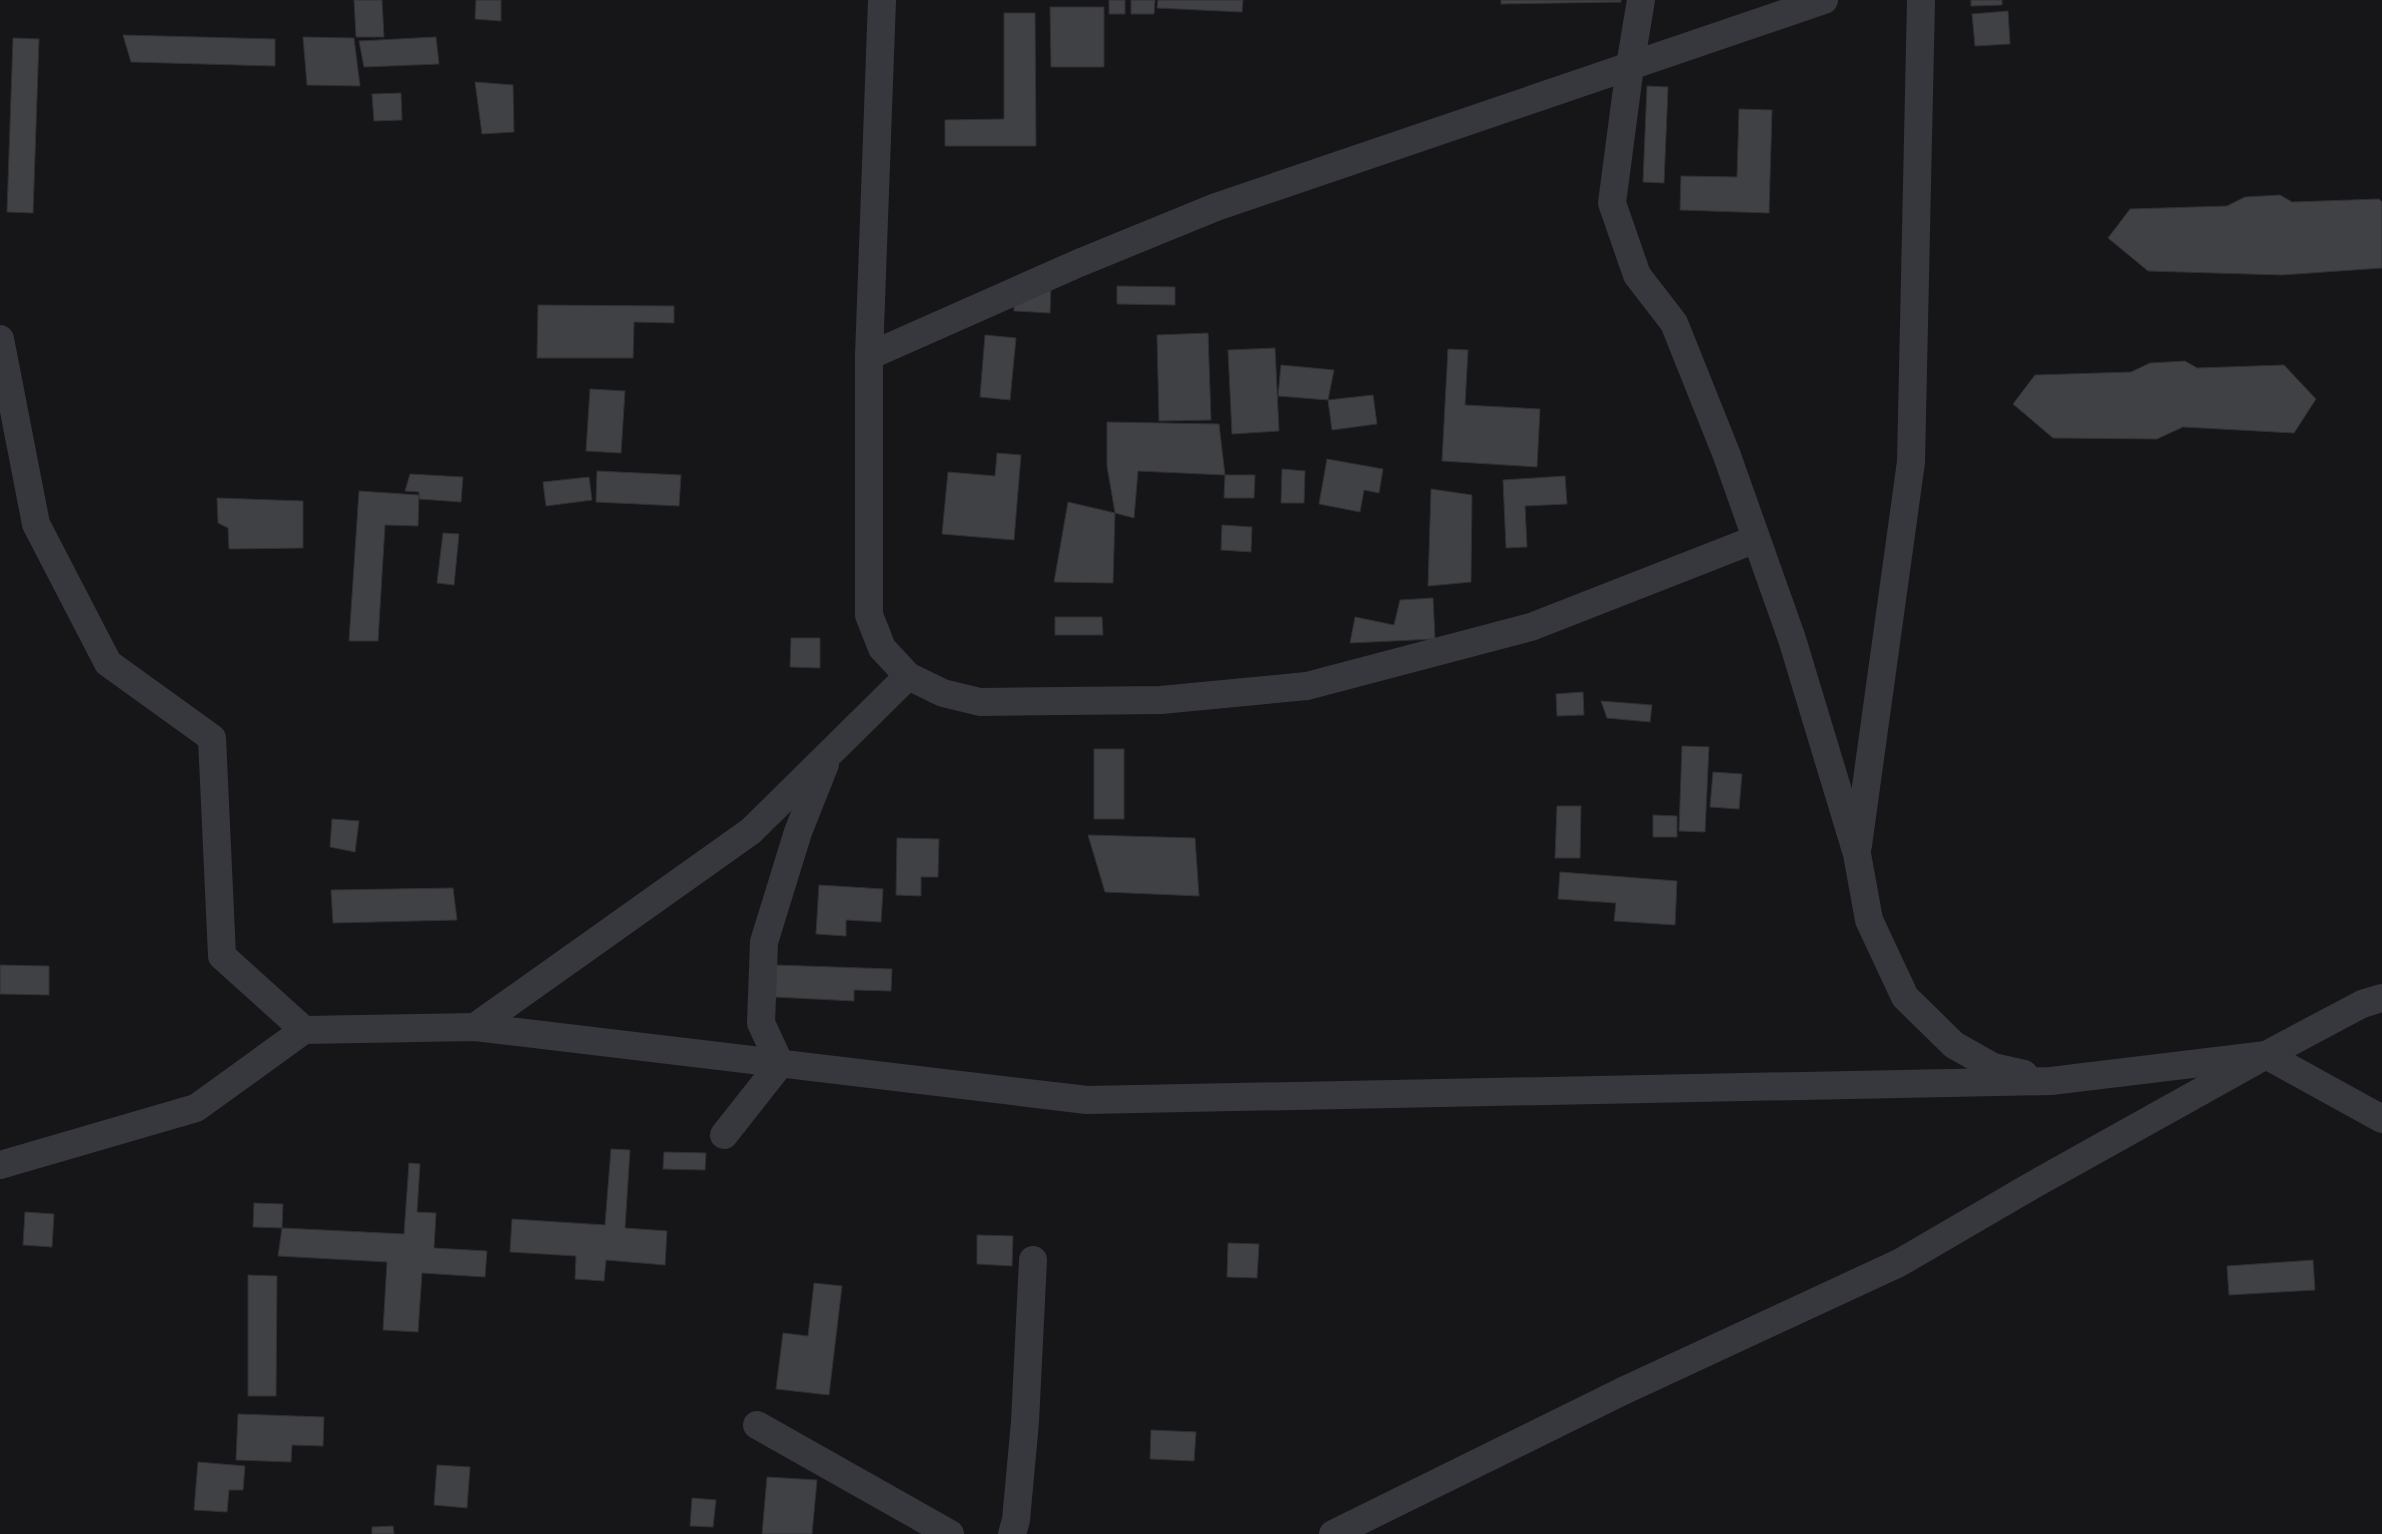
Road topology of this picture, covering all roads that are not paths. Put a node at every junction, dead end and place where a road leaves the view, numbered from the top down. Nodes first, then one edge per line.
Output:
1 (882, 0) edge
2 (1641, 0) edge
3 (1824, 0) edge
4 (1921, 0) edge
5 (1630, 66) junction
6 (0, 339) edge
7 (869, 356) junction
8 (1756, 539) junction
9 (908, 676) junction
10 (829, 754) junction
11 (1856, 854) junction
12 (2382, 998) edge
13 (474, 1027) junction
14 (304, 1030) junction
15 (2266, 1054) junction
16 (780, 1064) junction
17 (2052, 1082) junction
18 (2382, 1119) edge
19 (724, 1135) dead end
20 (0, 1165) edge
21 (1033, 1260) dead end
22 (757, 1425) dead end
23 (950, 1534) edge
24 (1012, 1534) edge
25 (1333, 1534) edge

1 - 7 street
2 - 5 street
3 - 5 street
4 - 11 street
5 - 7 street
5 - 8 street
6 - 14 street
7 - 9 street
8 - 9 street
8 - 11 street
9 - 10 street
10 - 13 street
10 - 16 street
11 - 17 street
12 - 15 street
13 - 14 street
13 - 16 street
14 - 20 street
15 - 17 street
15 - 18 street
15 - 25 street
16 - 17 street
16 - 19 street
21 - 24 street
22 - 23 street

